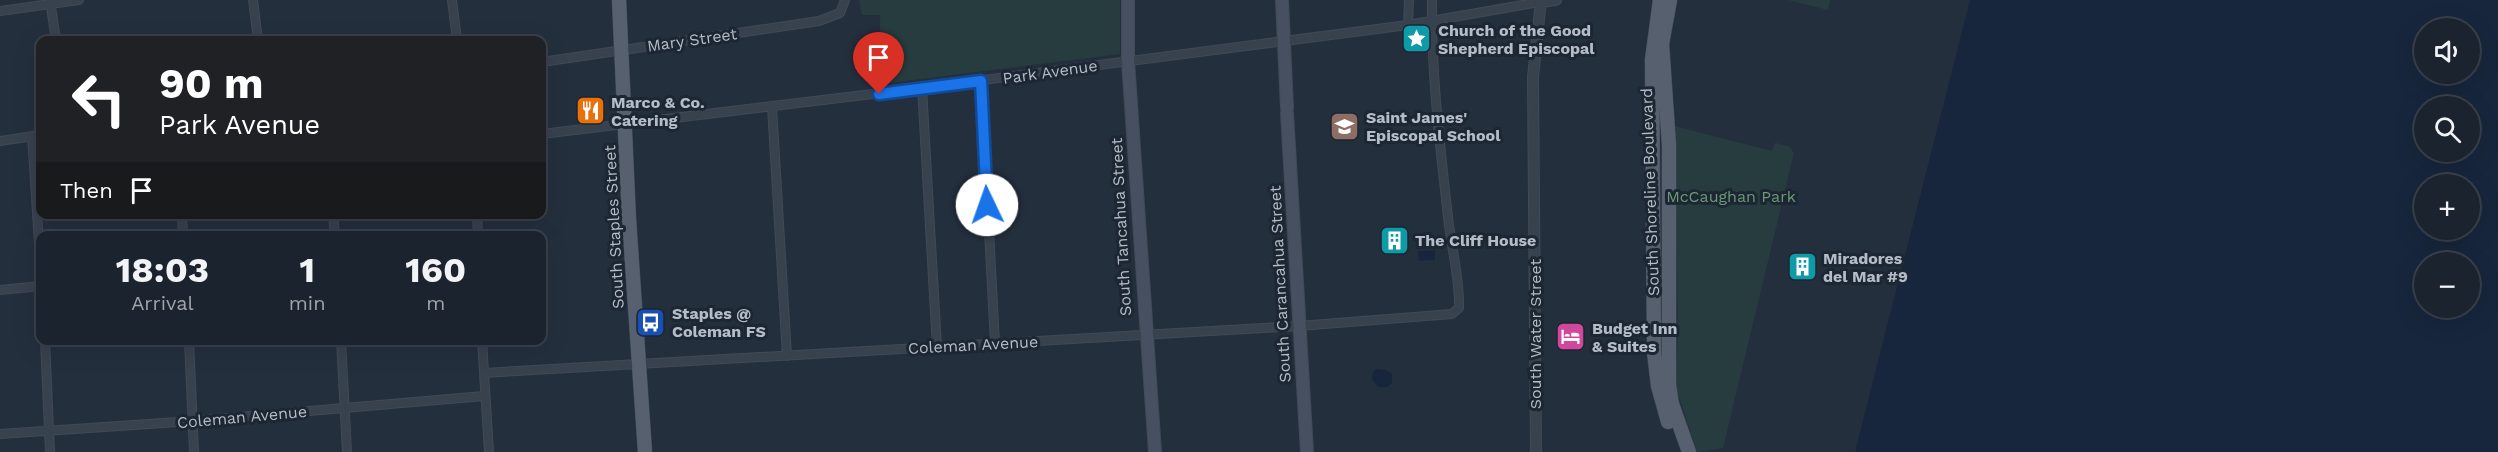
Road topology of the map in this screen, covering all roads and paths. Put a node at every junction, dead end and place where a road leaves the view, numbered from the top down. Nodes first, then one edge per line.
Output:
1 (79, 0) edge
2 (253, 0) edge
3 (452, 0) edge
4 (619, 0) edge
5 (845, 0) edge
6 (1128, 0) edge
7 (1282, 0) edge
8 (1408, 0) edge
9 (1432, 0) edge
10 (1556, 0) edge
11 (1660, 0) edge
12 (1670, 0) edge
13 (1540, 1) edge
14 (50, 2) edge
15 (0, 11) edge
16 (1432, 22) junction
17 (1408, 26) junction
18 (55, 36) edge
19 (258, 36) edge
20 (456, 36) edge
21 (1283, 40) junction
22 (620, 50) junction
23 (546, 61) edge
24 (1128, 61) junction
25 (981, 81) junction
26 (922, 88) junction
27 (772, 107) junction
28 (625, 123) junction
29 (546, 133) edge
30 (36, 135) edge
31 (0, 141) edge
32 (36, 286) edge
33 (0, 290) edge
34 (1299, 326) junction
35 (1144, 335) junction
36 (995, 343) junction
37 (45, 345) edge
38 (189, 345) edge
39 (341, 345) edge
40 (483, 345) edge
41 (937, 347) junction
42 (787, 356) junction
43 (638, 364) junction
44 (484, 373) junction
45 (484, 396) junction
46 (344, 408) junction
47 (193, 422) junction
48 (49, 431) junction
49 (0, 434) edge
50 (50, 452) edge
51 (194, 452) edge
52 (347, 452) edge
53 (489, 452) edge
54 (645, 452) edge
55 (1155, 452) edge
56 (1307, 452) edge
57 (1536, 452) edge
58 (1679, 452) edge
59 (1689, 452) edge

1 - 14 street
2 - 19 street
3 - 20 street
4 - 22 main road, South Staples Street
5 - 22 street, Mary Street
6 - 24 main road, South Tancahua Street
7 - 21 main road, South Carancahua Street
8 - 17 street
9 - 16 street
10 - 13 street, Park Avenue
11 - 58 main road, South Shoreline Boulevard
12 - 59 main road, South Shoreline Boulevard
13 - 16 street, Park Avenue
13 - 57 street, South Water Street
14 - 15 street
14 - 18 street
16 - 17 street, Park Avenue
16 - 34 street, Coleman Avenue
17 - 21 street, Park Avenue
21 - 24 street, Park Avenue
21 - 34 main road, South Carancahua Street
22 - 23 street, Mary Street
22 - 28 main road, South Staples Street
24 - 25 street, Park Avenue
24 - 35 main road, South Tancahua Street
25 - 26 street, Park Avenue
25 - 36 street
26 - 27 street, Park Avenue
26 - 41 street
27 - 28 street, Park Avenue
27 - 42 street
28 - 29 street, Park Avenue
28 - 43 main road, South Staples Street
30 - 31 street
32 - 33 street
34 - 35 street, Coleman Avenue
34 - 56 main road, South Carancahua Street
35 - 36 street, Coleman Avenue
35 - 55 main road, South Tancahua Street
36 - 41 street, Coleman Avenue
37 - 48 street
38 - 47 street
39 - 46 street
40 - 44 street
41 - 42 street, Coleman Avenue
42 - 43 street, Coleman Avenue
43 - 44 street, Coleman Avenue
43 - 54 main road, South Staples Street
44 - 45 street
45 - 46 street, Coleman Avenue
45 - 53 street
46 - 47 street, Coleman Avenue
46 - 52 street
47 - 48 street, Coleman Avenue
47 - 51 street
48 - 49 street, Coleman Avenue
48 - 50 street

